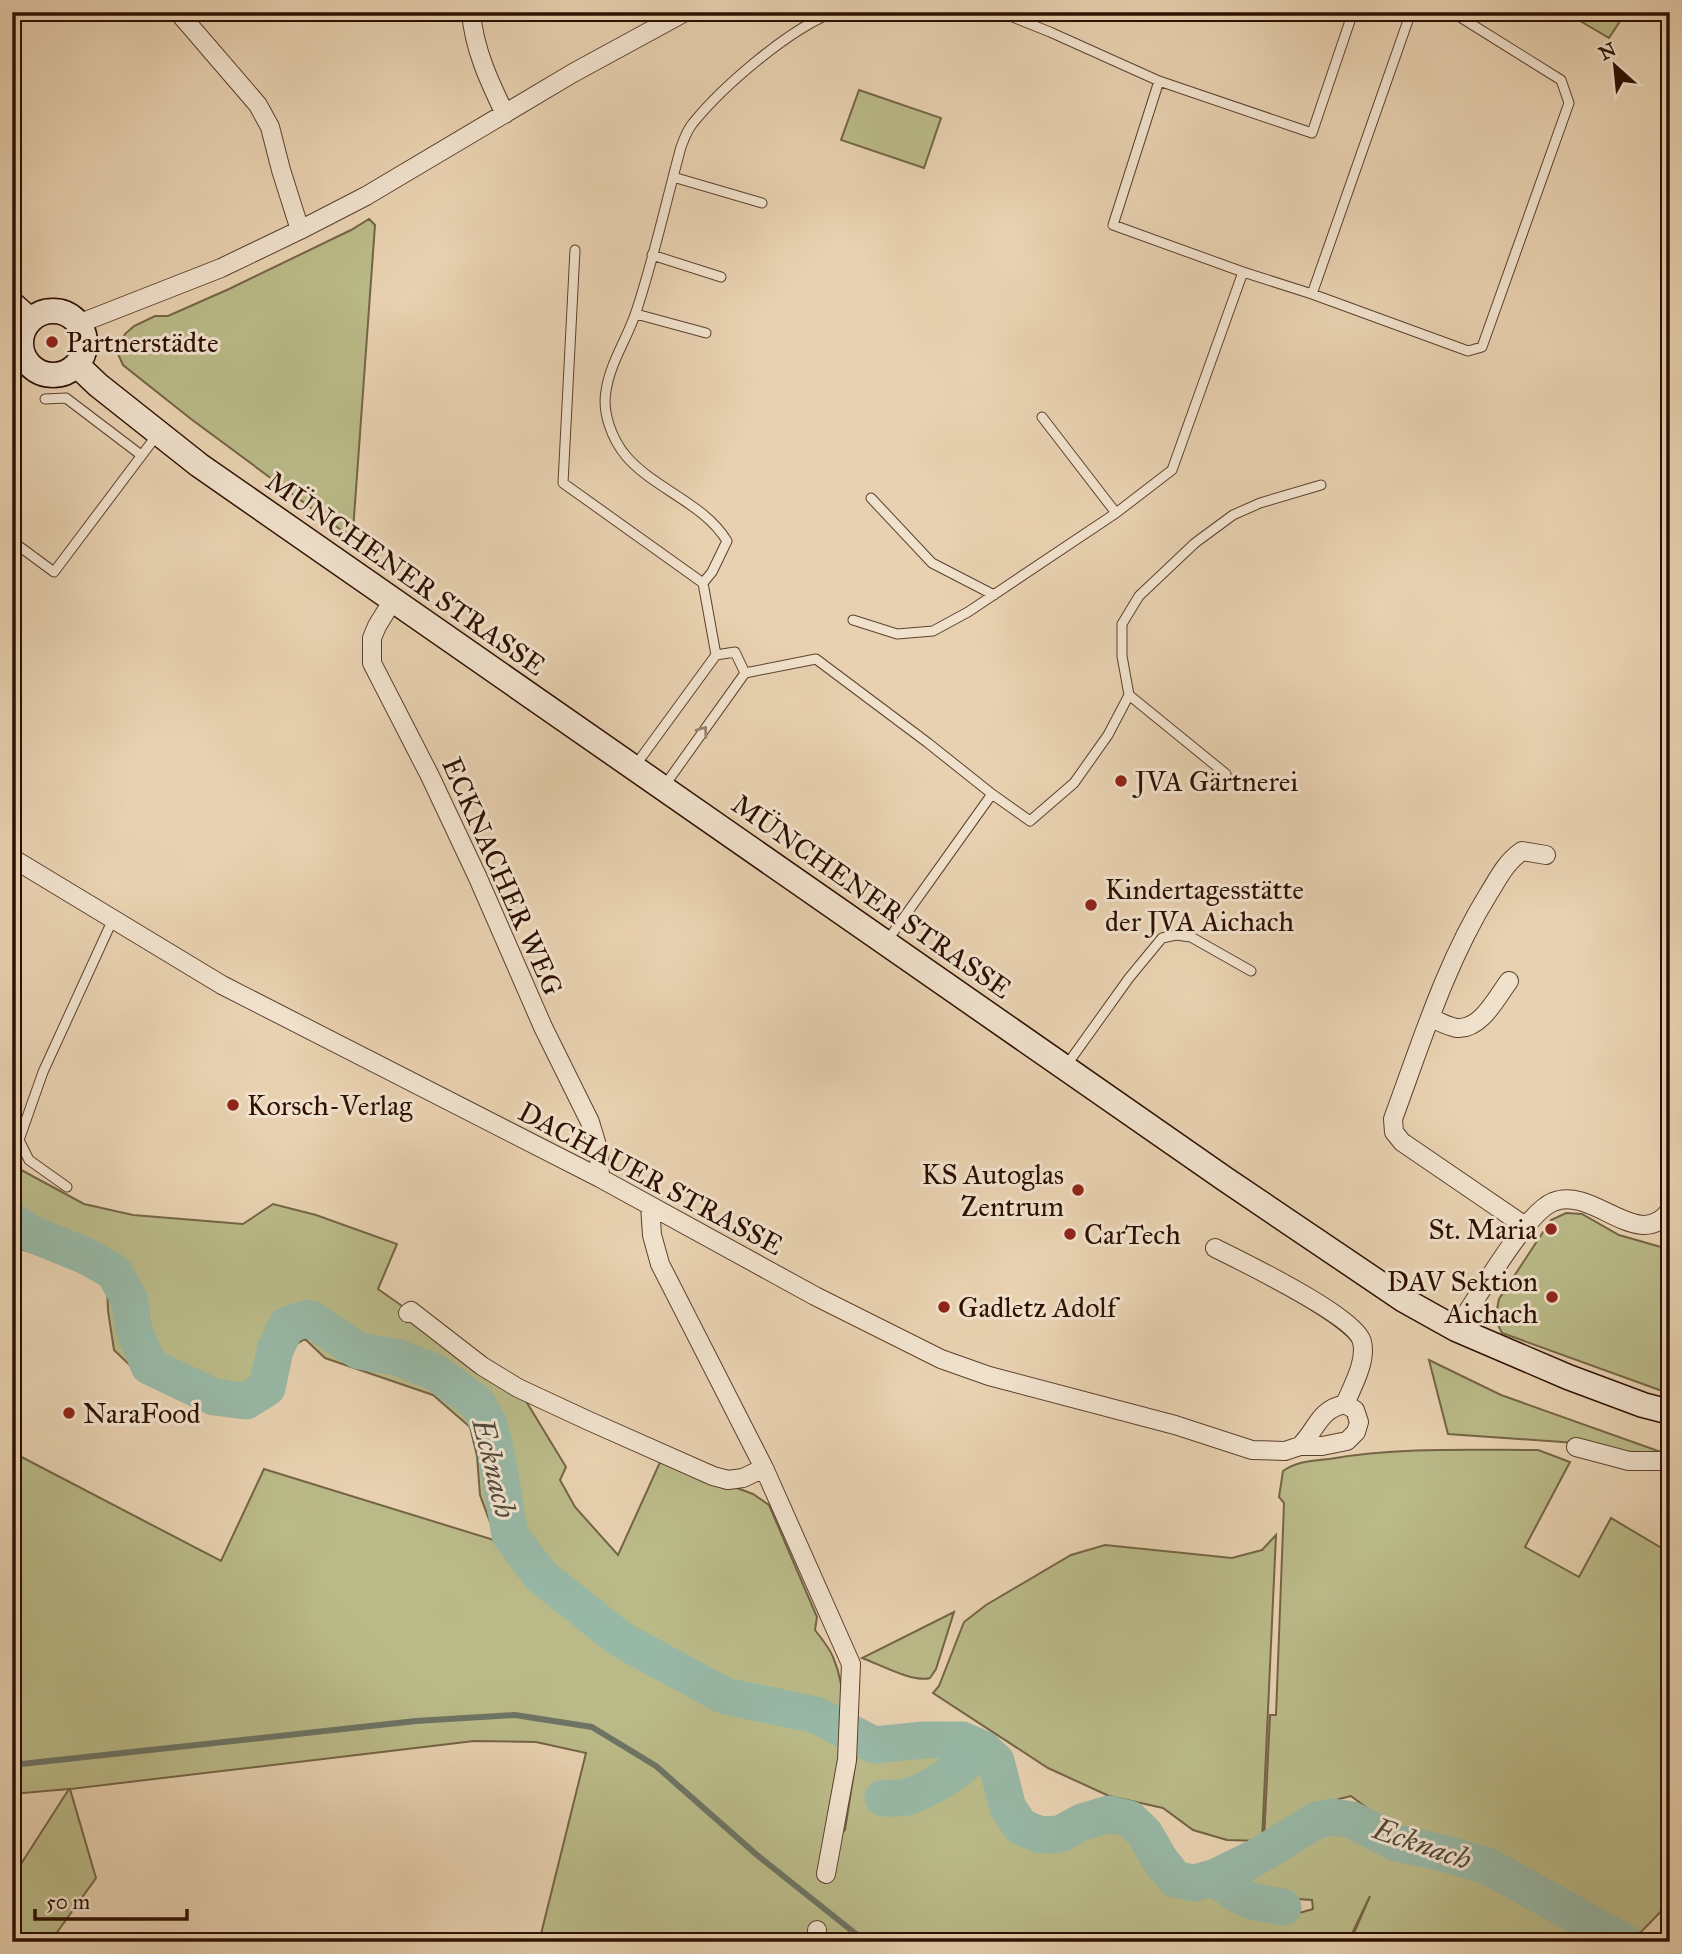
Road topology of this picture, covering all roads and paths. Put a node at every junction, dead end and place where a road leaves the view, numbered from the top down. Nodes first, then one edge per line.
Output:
1 (178, 12) edge
2 (471, 12) edge
3 (685, 12) edge
4 (834, 12) edge
5 (1000, 12) edge
6 (1353, 12) edge
7 (1412, 12) edge
8 (1452, 12) edge
9 (1159, 81) junction
10 (505, 114) junction
11 (673, 177) junction
12 (762, 203) dead end
13 (300, 230) junction
14 (575, 250) dead end
15 (652, 255) junction
16 (1243, 272) junction
17 (720, 277) dead end
18 (1312, 294) junction
19 (21, 312) edge
20 (636, 313) junction
21 (78, 324) junction
22 (706, 333) dead end
23 (77, 365) junction
24 (20, 368) edge
25 (45, 398) dead end
26 (1042, 417) dead end
27 (159, 434) junction
28 (141, 455) junction
29 (1321, 485) dead end
30 (871, 498) dead end
31 (1116, 513) junction
32 (12, 541) edge
33 (704, 583) junction
34 (994, 595) junction
35 (393, 600) junction
36 (853, 620) dead end
37 (716, 655) junction
38 (745, 673) junction
39 (1129, 695) junction
40 (635, 766) junction
41 (1226, 774) dead end
42 (664, 787) junction
43 (992, 794) junction
44 (1546, 855) dead end
45 (12, 859) edge
46 (113, 919) junction
47 (886, 942) junction
48 (1251, 971) dead end
49 (1509, 981) dead end
50 (1431, 1018) junction
51 (1065, 1067) junction
52 (600, 1178) junction
53 (67, 1187) dead end
54 (650, 1206) junction
55 (1670, 1210) edge
56 (1525, 1226) junction
57 (1214, 1248) dead end
58 (408, 1313) dead end
59 (1456, 1329) junction
60 (1345, 1404) junction
61 (1670, 1412) edge
62 (1300, 1446) junction
63 (1576, 1447) dead end
64 (1670, 1461) edge
65 (764, 1468) junction
66 (826, 1874) dead end

1 - 13 street
2 - 10 street
3 - 10 street
4 - 11 lane
5 - 9 lane
6 - 9 lane
7 - 18 lane
8 - 18 lane
9 - 16 lane
10 - 13 street
11 - 12 lane
11 - 15 lane
13 - 21 street
14 - 33 lane
15 - 17 lane
15 - 20 lane
16 - 18 lane
16 - 31 lane
19 - 21 main road
19 - 24 main road
20 - 22 lane
20 - 33 lane
21 - 23 main road
23 - 24 main road
23 - 27 main road, MÜNCHENER STRASSE
25 - 28 lane
26 - 31 lane
27 - 28 lane
27 - 35 main road, MÜNCHENER STRASSE
28 - 32 lane
29 - 39 lane
30 - 34 lane
31 - 34 lane
33 - 37 lane
34 - 36 lane
35 - 40 main road, MÜNCHENER STRASSE
35 - 52 street, ECKNACHER WEG
37 - 38 lane
37 - 40 lane
42 -> 38 lane
38 - 43 lane
39 - 41 lane
39 - 43 lane
40 - 42 main road, MÜNCHENER STRASSE
42 - 47 main road, MÜNCHENER STRASSE
43 - 47 lane
44 - 50 street
45 - 46 street, DACHAUER STRASSE
46 - 52 street, DACHAUER STRASSE
46 - 53 lane
47 - 51 main road, MÜNCHENER STRASSE
48 - 51 lane
49 - 50 street
50 - 56 street
51 - 59 main road, MÜNCHENER STRASSE
52 - 54 street, DACHAUER STRASSE
54 - 62 street, DACHAUER STRASSE
54 - 65 street
55 - 56 street
56 - 59 street
57 - 60 street
58 - 65 street
59 - 61 main road, MÜNCHENER STRASSE
60 - 62 street
60 - 62 street, DACHAUER STRASSE
63 - 64 street
65 - 66 street

